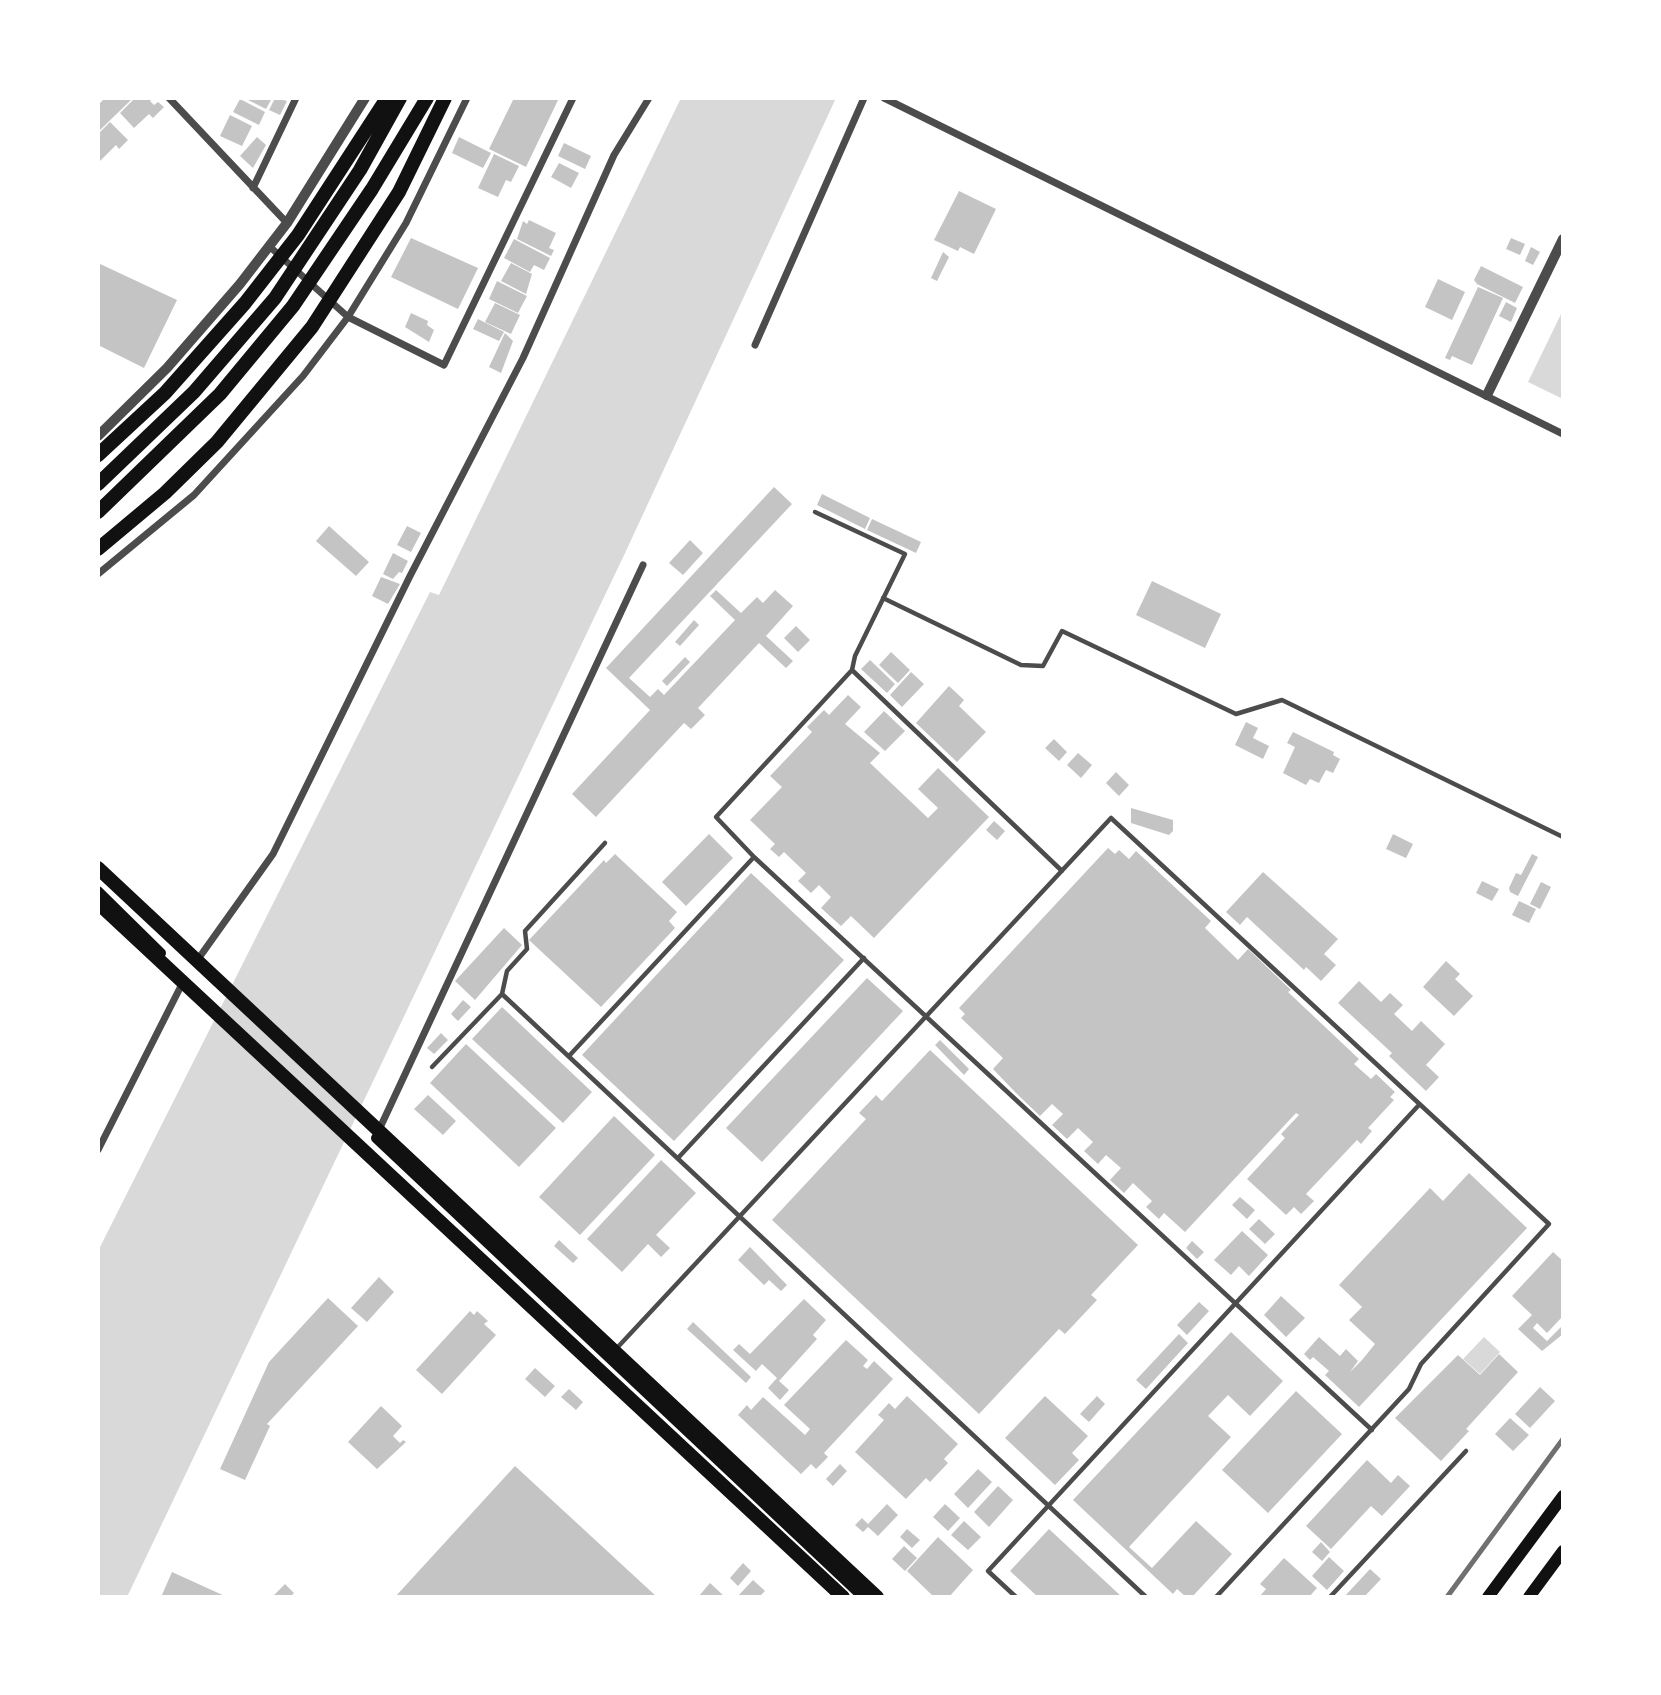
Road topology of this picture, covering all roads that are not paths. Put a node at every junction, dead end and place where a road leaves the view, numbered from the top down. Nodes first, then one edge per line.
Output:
1 (169, 98) edge
2 (296, 98) edge
3 (365, 98) edge
4 (387, 98) edge
5 (400, 98) edge
6 (427, 98) edge
7 (445, 98) edge
8 (467, 98) edge
9 (573, 98) edge
10 (649, 98) edge
11 (864, 98) edge
12 (884, 98) edge
13 (253, 188) junction
14 (287, 223) junction
15 (1563, 239) edge
16 (269, 246) junction
17 (348, 317) junction
18 (755, 345) dead end
19 (1488, 394) junction
20 (1563, 434) edge
21 (98, 436) edge
22 (98, 455) edge
23 (98, 484) edge
24 (98, 512) edge
25 (815, 512) dead end
26 (98, 549) edge
27 (643, 565) dead end
28 (98, 574) edge
29 (883, 598) junction
30 (852, 670) junction
31 (1563, 837) edge
32 (605, 843) dead end
33 (754, 856) junction
34 (98, 868) edge
35 (1062, 871) junction
36 (98, 874) edge
37 (98, 891) edge
38 (98, 903) edge
39 (864, 958) junction
40 (193, 965) junction
41 (186, 977) junction
42 (502, 994) junction
43 (926, 1016) junction
44 (569, 1056) junction
45 (432, 1066) dead end
46 (1418, 1106) junction
47 (372, 1133) junction
48 (98, 1150) edge
49 (678, 1158) junction
50 (739, 1217) junction
51 (1236, 1304) junction
52 (608, 1357) junction
53 (1372, 1430) junction
54 (1466, 1451) dead end
55 (1563, 1496) edge
56 (1049, 1506) junction
57 (1563, 1551) edge
58 (842, 1597) edge
59 (863, 1597) edge
60 (877, 1597) edge
61 (1016, 1597) edge
62 (1146, 1597) edge
63 (1216, 1597) edge
64 (1330, 1597) edge
65 (1488, 1597) edge
66 (1529, 1597) edge

1 - 13 street
2 - 13 street
3 - 14 street
4 - 22 highway
5 - 23 highway
6 - 24 highway
7 - 26 highway
8 - 17 street
9 - 17 street
10 - 40 street
11 - 18 street
12 - 19 street
13 - 14 street
14 - 16 street
15 - 19 street
16 - 17 street
16 - 21 street
17 - 28 street
19 - 20 street
25 - 29 lane
27 - 47 street
29 - 30 lane
29 - 31 lane
30 - 33 lane
30 - 35 lane
32 - 42 lane
33 - 39 lane
33 - 44 lane
34 - 60 highway
35 - 43 lane
35 - 46 lane
36 - 40 main road
37 - 41 main road
38 - 58 highway
39 - 43 lane
39 - 49 lane
40 - 47 main road
41 - 48 street
41 - 58 main road
42 - 44 lane
42 - 45 lane
43 - 50 lane
43 - 51 lane
44 - 49 lane
46 - 51 lane
46 - 53 lane
47 - 52 main road
49 - 50 lane
50 - 52 lane
50 - 56 lane
51 - 53 lane
51 - 56 lane
52 - 59 main road
53 - 63 lane
54 - 64 lane
55 - 65 main road
56 - 61 lane
56 - 62 lane
57 - 66 main road

